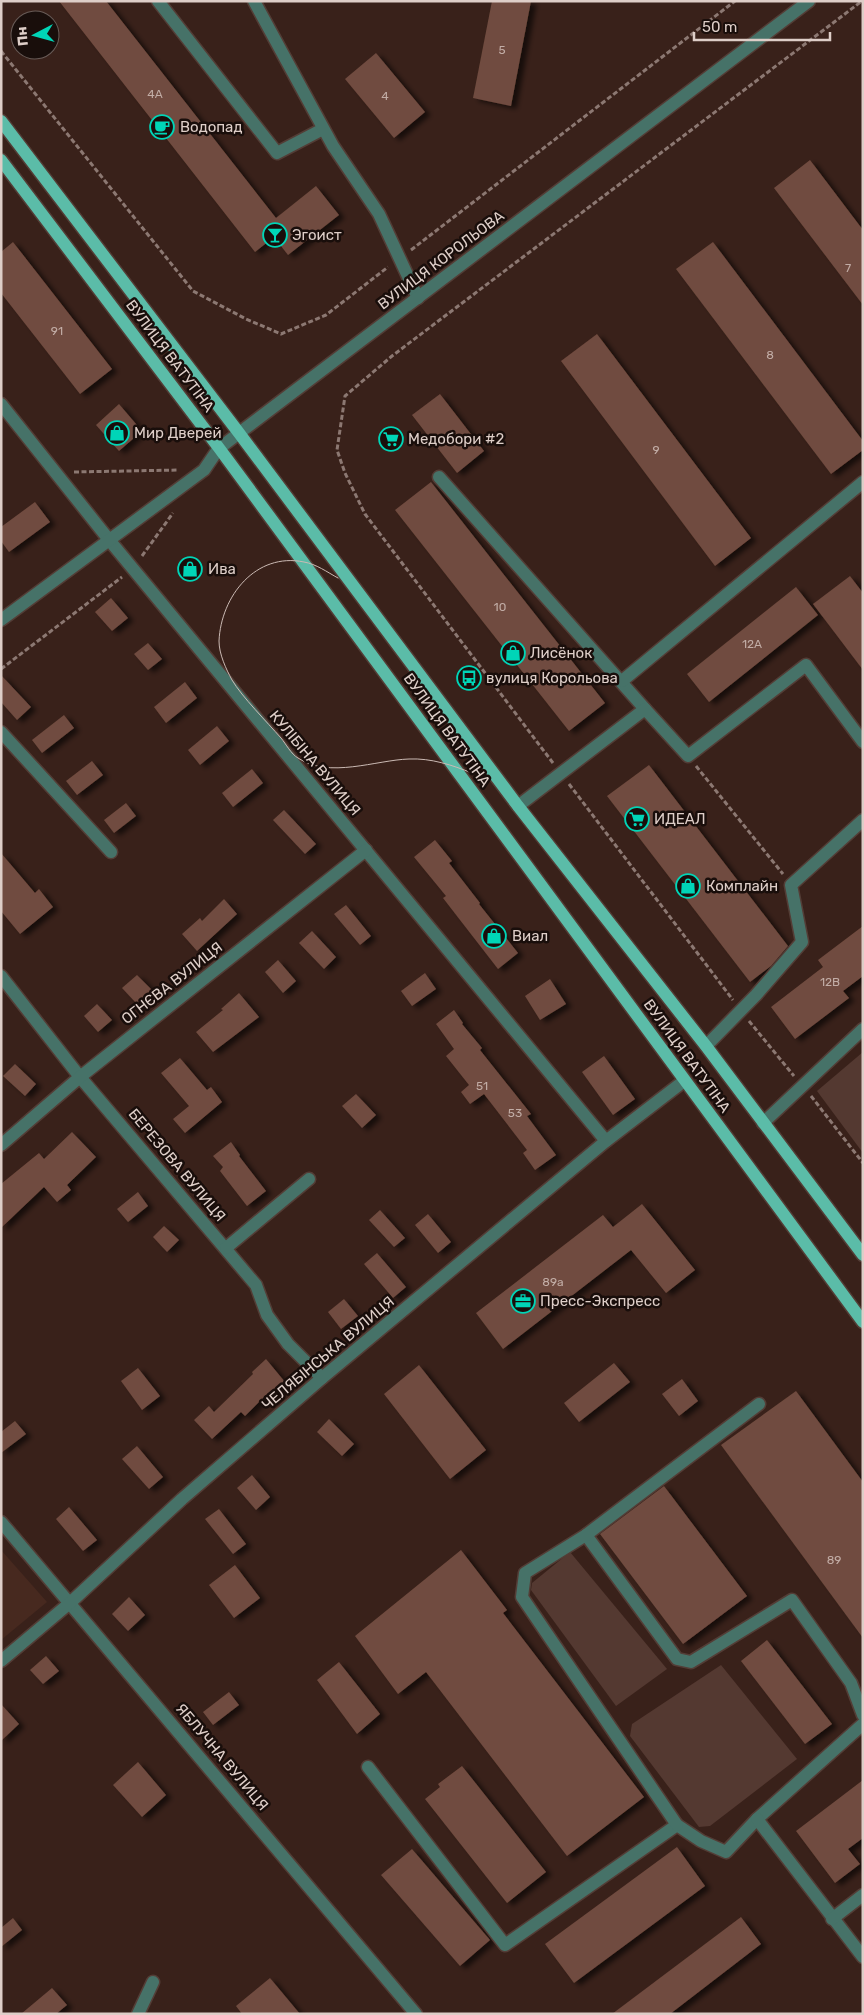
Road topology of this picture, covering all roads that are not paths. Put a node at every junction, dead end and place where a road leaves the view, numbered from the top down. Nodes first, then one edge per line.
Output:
1 (158, 1) edge
2 (254, 1) edge
3 (809, 1) edge
4 (1, 121) edge
5 (323, 128) junction
6 (1, 160) edge
7 (418, 298) junction
8 (1, 404) edge
9 (239, 433) junction
10 (220, 448) junction
11 (439, 476) dead end
12 (863, 482) edge
13 (110, 541) junction
14 (1, 620) edge
15 (622, 682) junction
16 (645, 709) junction
17 (1, 732) edge
18 (863, 742) edge
19 (518, 806) junction
20 (863, 820) edge
21 (366, 850) junction
22 (110, 852) dead end
23 (1, 976) edge
24 (863, 1028) edge
25 (706, 1046) junction
26 (80, 1077) junction
27 (684, 1081) junction
28 (763, 1123) junction
29 (606, 1142) junction
30 (1, 1145) edge
31 (309, 1179) dead end
32 (226, 1248) junction
33 (863, 1255) edge
34 (863, 1322) edge
35 (322, 1378) junction
36 (759, 1404) dead end
37 (1, 1522) edge
38 (586, 1535) junction
39 (70, 1602) junction
40 (1, 1661) edge
41 (863, 1715) edge
42 (863, 1724) edge
43 (368, 1767) dead end
44 (757, 1819) junction
45 (677, 1825) junction
46 (863, 1895) edge
47 (832, 1919) junction
48 (863, 1958) edge
49 (153, 1982) dead end
50 (138, 2014) edge
51 (416, 2014) edge

1 - 5 street
2 - 5 street
3 - 7 street, ВУЛИЦЯ КОРОЛЬОВА
4 - 9 main road, ВУЛИЦЯ ВАТУТІНА
5 - 7 street
6 - 10 main road, ВУЛИЦЯ ВАТУТІНА
7 - 9 street, ВУЛИЦЯ КОРОЛЬОВА
8 - 13 street, КУЛІБІНА ВУЛИЦЯ
9 - 10 street, ВУЛИЦЯ КОРОЛЬОВА
9 - 19 main road, ВУЛИЦЯ ВАТУТІНА
10 - 13 street, ВУЛИЦЯ КОРОЛЬОВА
10 - 27 main road, ВУЛИЦЯ ВАТУТІНА
11 - 15 street
12 - 15 street
13 - 14 street, ВУЛИЦЯ КОРОЛЬОВА
13 - 21 street, КУЛІБІНА ВУЛИЦЯ
15 - 16 street
16 - 18 street
16 - 19 street
17 - 22 street
19 - 25 main road, ВУЛИЦЯ ВАТУТІНА
20 - 25 street
21 - 26 street, ОГНЄВА ВУЛИЦЯ
21 - 29 street, КУЛІБІНА ВУЛИЦЯ
23 - 26 street, БЕРЕЗОВА ВУЛИЦЯ
24 - 28 street
25 - 28 main road, ВУЛИЦЯ ВАТУТІНА
26 - 30 street, ОГНЄВА ВУЛИЦЯ
26 - 32 street, БЕРЕЗОВА ВУЛИЦЯ
27 - 29 street, ЧЕЛЯБІНСЬКА ВУЛИЦЯ
27 - 34 main road, ВУЛИЦЯ ВАТУТІНА
28 - 33 main road, ВУЛИЦЯ ВАТУТІНА
29 - 35 street, ЧЕЛЯБІНСЬКА ВУЛИЦЯ
31 - 32 street
32 - 35 street, БЕРЕЗОВА ВУЛИЦЯ
35 - 39 street, ЧЕЛЯБІНСЬКА ВУЛИЦЯ
36 - 38 street
37 - 39 street, ЯБЛУЧНА ВУЛИЦЯ
38 - 41 street
38 - 45 street
39 - 40 street, ЧЕЛЯБІНСЬКА ВУЛИЦЯ
39 - 51 street, ЯБЛУЧНА ВУЛИЦЯ
42 - 44 street
43 - 45 street
44 - 45 street
44 - 47 street
46 - 47 street
47 - 48 street
49 - 50 street

